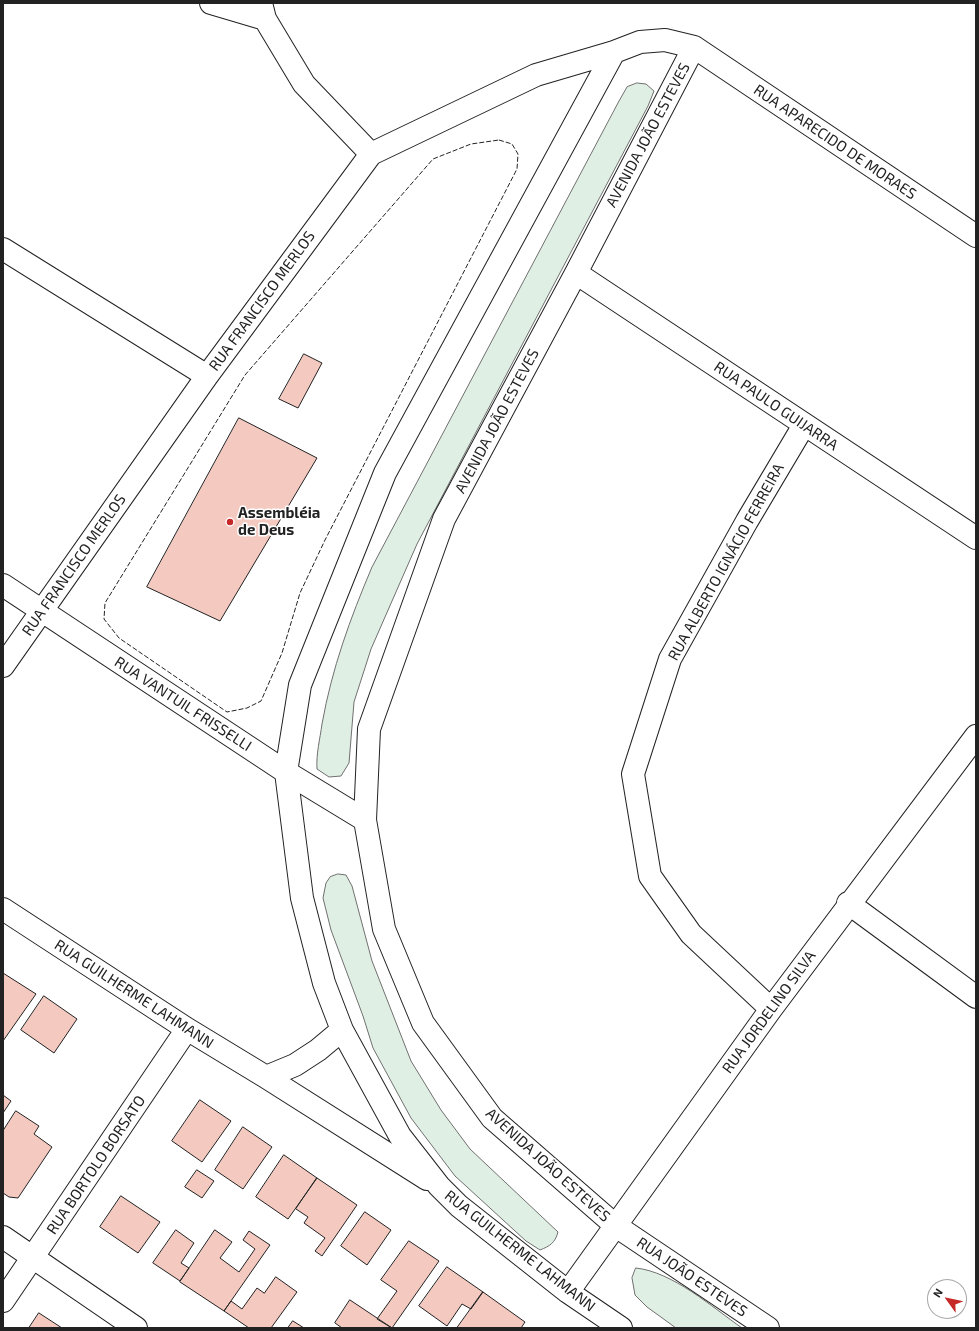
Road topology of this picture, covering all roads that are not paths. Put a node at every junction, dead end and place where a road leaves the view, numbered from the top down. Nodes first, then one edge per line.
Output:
1 (211, 3) edge
2 (263, 11) edge
3 (694, 47) junction
4 (614, 52) junction
5 (371, 154) junction
6 (976, 236) edge
7 (3, 249) edge
8 (576, 273) junction
9 (207, 376) junction
10 (804, 425) junction
11 (976, 538) edge
12 (3, 585) edge
13 (42, 612) junction
14 (3, 666) edge
15 (976, 736) edge
16 (286, 772) junction
17 (365, 820) junction
18 (848, 903) junction
19 (3, 909) edge
20 (976, 997) edge
21 (771, 1009) junction
22 (187, 1029) junction
23 (342, 1030) junction
24 (266, 1077) junction
25 (439, 1186) junction
26 (616, 1226) junction
27 (3, 1237) edge
28 (33, 1258) junction
29 (568, 1292) junction
30 (3, 1301) edge
31 (136, 1328) edge
32 (621, 1328) edge
33 (768, 1328) edge

1 - 2 street
2 - 5 street
3 - 4 street, AVENIDA JOÃO ESTEVES
3 - 6 street, RUA APARECIDO DE MORAES
3 - 8 street, AVENIDA JOÃO ESTEVES
4 - 5 street, RUA FRANCISCO MERLOS
4 - 16 street
5 - 9 street, RUA FRANCISCO MERLOS
7 - 9 street
8 - 10 street, RUA PAULO GUIJARRA
8 - 17 street, AVENIDA JOÃO ESTEVES
9 - 13 street, RUA FRANCISCO MERLOS
10 - 11 street, RUA PAULO GUIJARRA
10 - 21 street, RUA ALBERTO IGNÁCIO FERREIRA
12 - 13 street, RUA VANTUIL FRISSELLI
13 - 14 street, RUA FRANCISCO MERLOS
13 - 16 street, RUA VANTUIL FRISSELLI
15 - 18 street, RUA JORDELINO SILVA
16 - 17 street, RUA VANTUIL FRISSELLI
16 - 23 street
17 - 26 street, AVENIDA JOÃO ESTEVES
18 - 20 street
18 - 21 street, RUA JORDELINO SILVA
19 - 22 street, RUA GUILHERME LAHMANN
21 - 26 street, RUA JORDELINO SILVA
22 - 24 street, RUA GUILHERME LAHMANN
22 - 28 street, RUA BORTOLO BORSATO
23 - 24 street
23 - 25 street, RUA GUILHERME LAHMANN
24 - 25 street, RUA GUILHERME LAHMANN
25 - 29 street, RUA GUILHERME LAHMANN
26 - 29 street, RUA JORDELINO SILVA
26 - 33 street, RUA JOÃO ESTEVES
27 - 28 street
28 - 30 street, RUA BORTOLO BORSATO
28 - 31 street
29 - 32 street, RUA GUILHERME LAHMANN

